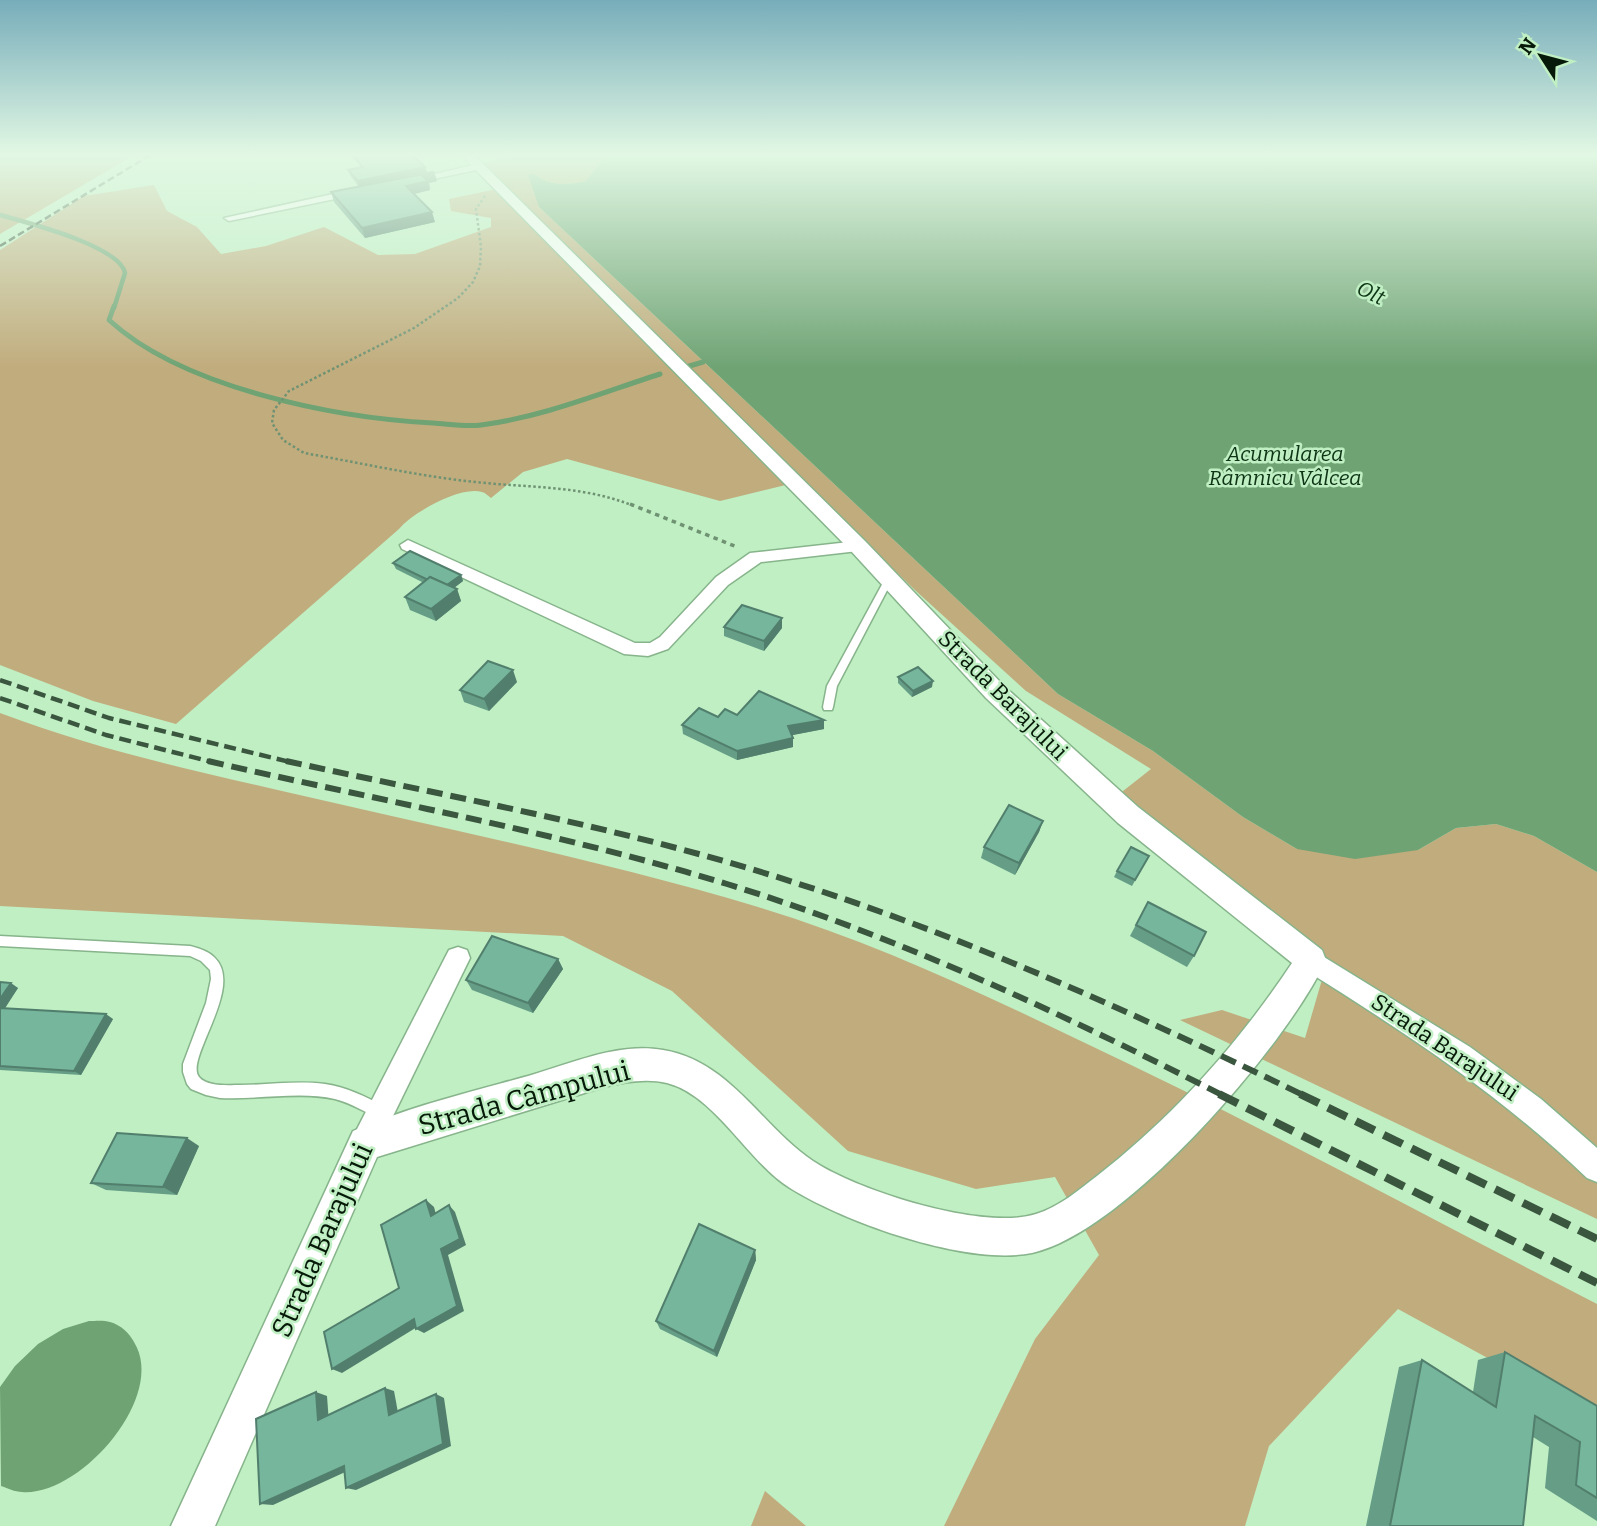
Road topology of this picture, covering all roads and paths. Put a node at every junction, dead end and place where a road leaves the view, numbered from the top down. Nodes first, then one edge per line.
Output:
1 (479, 225) edge
2 (537, 225) edge
3 (408, 545) dead end
4 (858, 546) junction
5 (765, 554) junction
6 (889, 579) junction
7 (828, 707) dead end
8 (0, 941) edge
9 (458, 958) dead end
10 (1311, 960) junction
11 (372, 1127) junction
12 (1597, 1168) edge
13 (193, 1526) edge

1 - 5 path
2 - 4 street, Strada Barajului
3 - 5 street
4 - 5 street
4 - 6 street, Strada Barajului
6 - 7 lane
6 - 10 street, Strada Barajului
8 - 11 lane
9 - 11 street, Strada Barajului
10 - 11 street, Strada Câmpului
10 - 12 street, Strada Barajului
11 - 13 street, Strada Barajului

